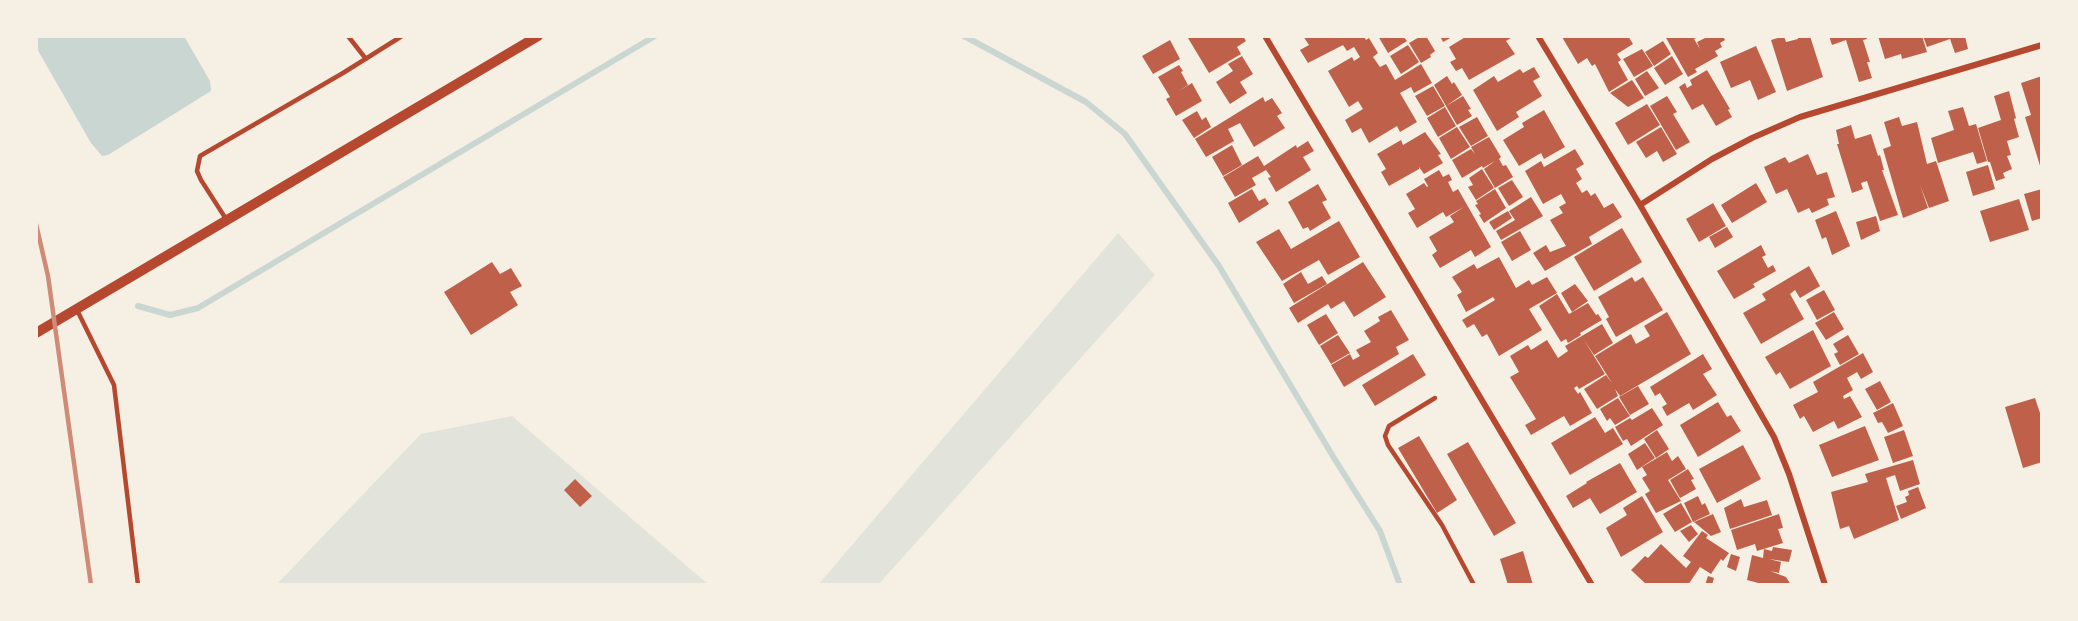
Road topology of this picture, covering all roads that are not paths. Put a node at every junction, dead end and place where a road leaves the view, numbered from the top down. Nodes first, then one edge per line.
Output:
1 (348, 36) edge
2 (402, 36) edge
3 (538, 36) edge
4 (1265, 36) edge
5 (1538, 36) edge
6 (2042, 45) edge
7 (366, 59) junction
8 (1640, 205) junction
9 (226, 220) junction
10 (77, 309) junction
11 (36, 333) edge
12 (1435, 398) dead end
13 (138, 585) edge
14 (1474, 585) edge
15 (1592, 585) edge
16 (1825, 585) edge

1 - 7 lane
2 - 7 lane
3 - 9 street
4 - 15 street
5 - 8 street
6 - 8 street
7 - 9 lane
8 - 16 street
9 - 10 street
10 - 11 street
10 - 13 lane
12 - 14 lane

